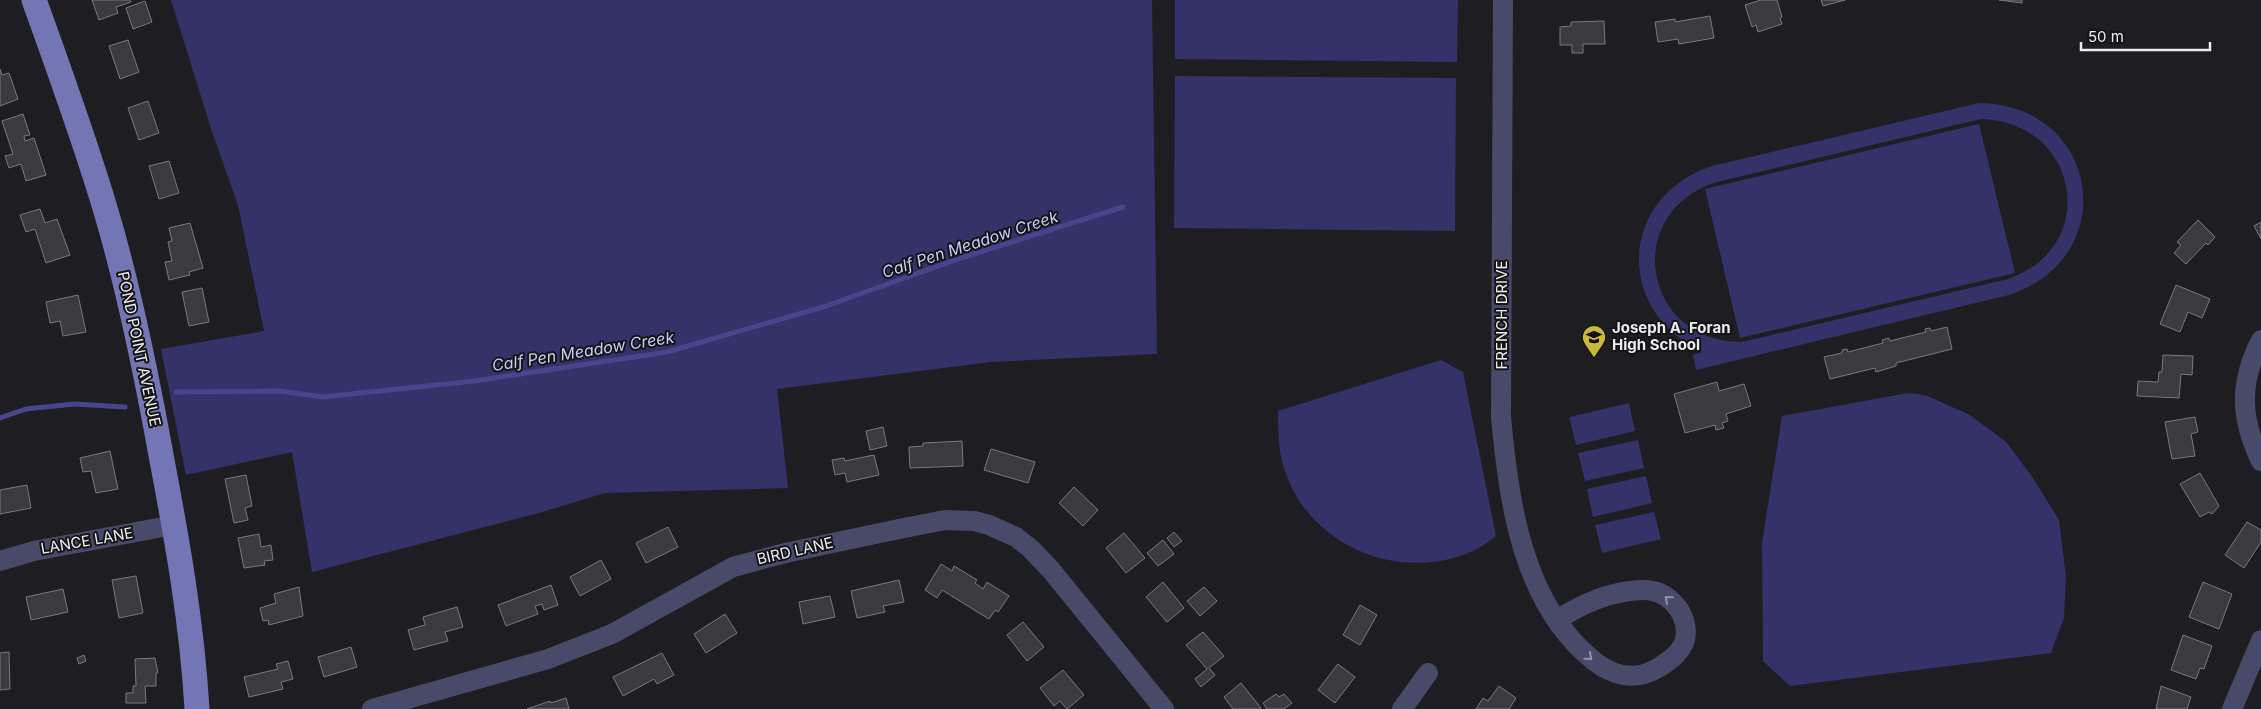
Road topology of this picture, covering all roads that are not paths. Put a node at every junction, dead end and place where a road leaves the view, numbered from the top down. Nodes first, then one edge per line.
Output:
1 (34, 0) edge
2 (1503, 0) edge
3 (2261, 340) edge
4 (2261, 461) edge
5 (174, 525) junction
6 (0, 561) edge
7 (1558, 620) junction
8 (2261, 640) edge
9 (1428, 673) dead end
10 (197, 709) edge
11 (372, 709) edge
12 (1164, 709) edge
13 (1402, 709) edge
14 (2232, 709) edge

1 - 5 main road, POND POINT AVENUE
2 - 7 street, FRENCH DRIVE
3 - 4 street
5 - 6 street, LANCE LANE
5 - 10 main road, POND POINT AVENUE
7 -> 7 street, FRENCH DRIVE
8 - 14 street
9 - 13 street
11 - 12 street, BIRD LANE

